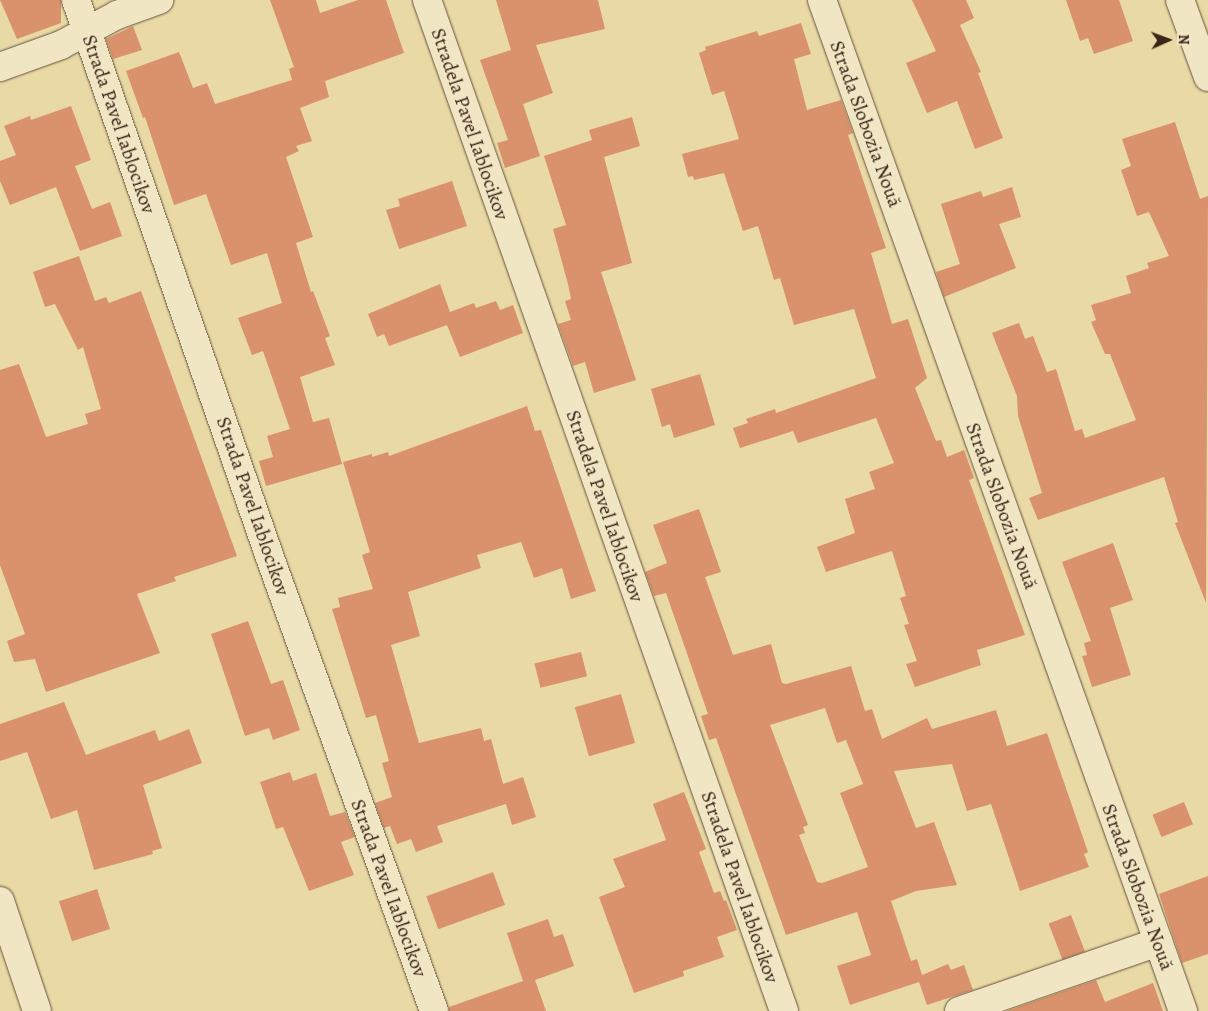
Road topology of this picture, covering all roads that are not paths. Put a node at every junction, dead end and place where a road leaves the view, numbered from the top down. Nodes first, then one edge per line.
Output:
1 (76, 0) edge
2 (159, 0) edge
3 (427, 0) edge
4 (822, 0) edge
5 (1180, 0) edge
6 (87, 31) junction
7 (0, 67) edge
8 (1208, 77) edge
9 (0, 901) edge
10 (1158, 942) junction
11 (37, 1011) edge
12 (434, 1011) edge
13 (784, 1011) edge
14 (959, 1011) edge
15 (1183, 1011) edge

1 - 6 street, Strada Pavel Iablocikov
2 - 6 street
3 - 13 street, Stradela Pavel Iablocikov
4 - 10 street, Strada Slobozia Nouă
5 - 8 street
6 - 7 street
6 - 12 street, Strada Pavel Iablocikov
9 - 11 street
10 - 14 street
10 - 15 street, Strada Slobozia Nouă

